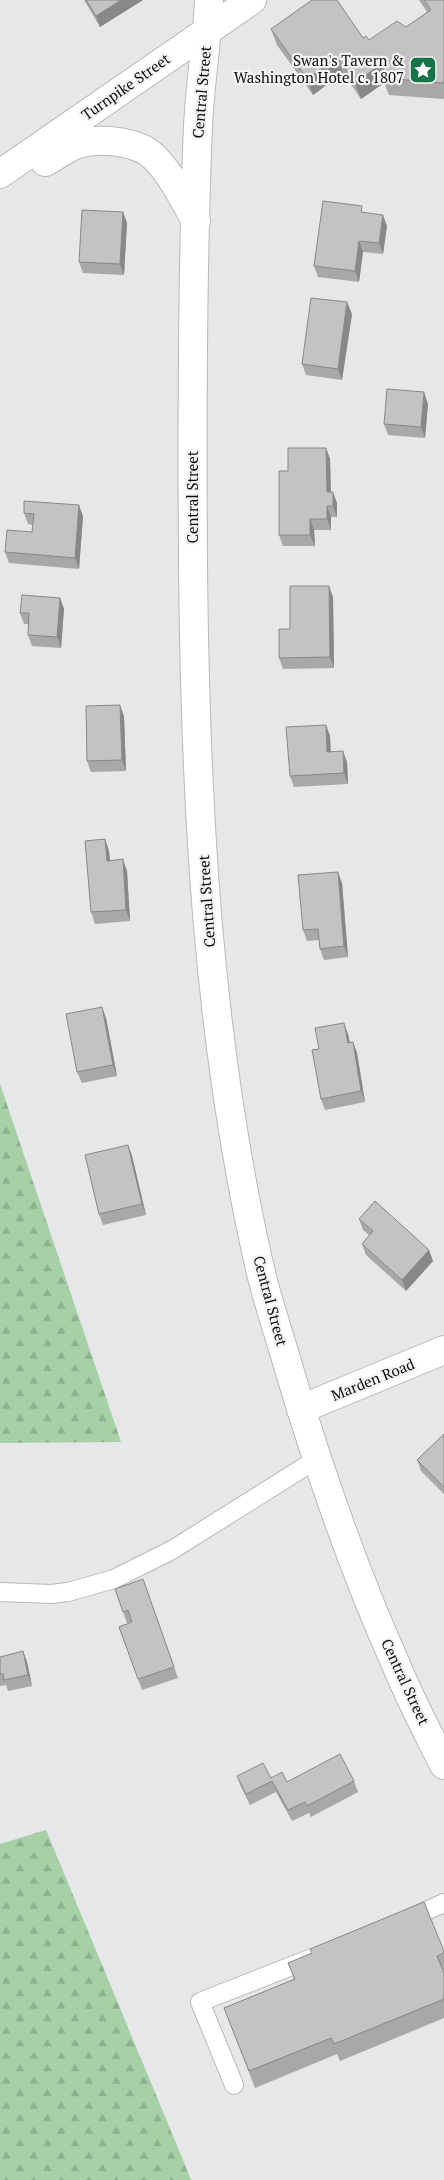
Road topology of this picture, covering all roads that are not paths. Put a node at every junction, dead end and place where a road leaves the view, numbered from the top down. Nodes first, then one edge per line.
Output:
1 (209, 0) edge
2 (252, 0) edge
3 (207, 30) junction
4 (0, 174) edge
5 (0, 187) edge
6 (196, 221) junction
7 (444, 1350) edge
8 (301, 1409) junction
9 (317, 1459) junction
10 (0, 1592) edge
11 (444, 1765) edge
12 (444, 1903) edge
13 (392, 1926) edge
14 (328, 1951) edge
15 (234, 2084) dead end

1 - 3 main road, Central Street
2 - 3 main road, Turnpike Street
3 - 4 main road, Turnpike Street
3 - 6 main road, Central Street
5 - 6 main road, Turnpike Street
6 - 8 main road, Central Street
7 - 8 main road, Marden Road
8 - 9 main road, Central Street
9 - 10 lane
9 - 11 main road, Central Street
12 - 13 lane
14 - 15 lane

